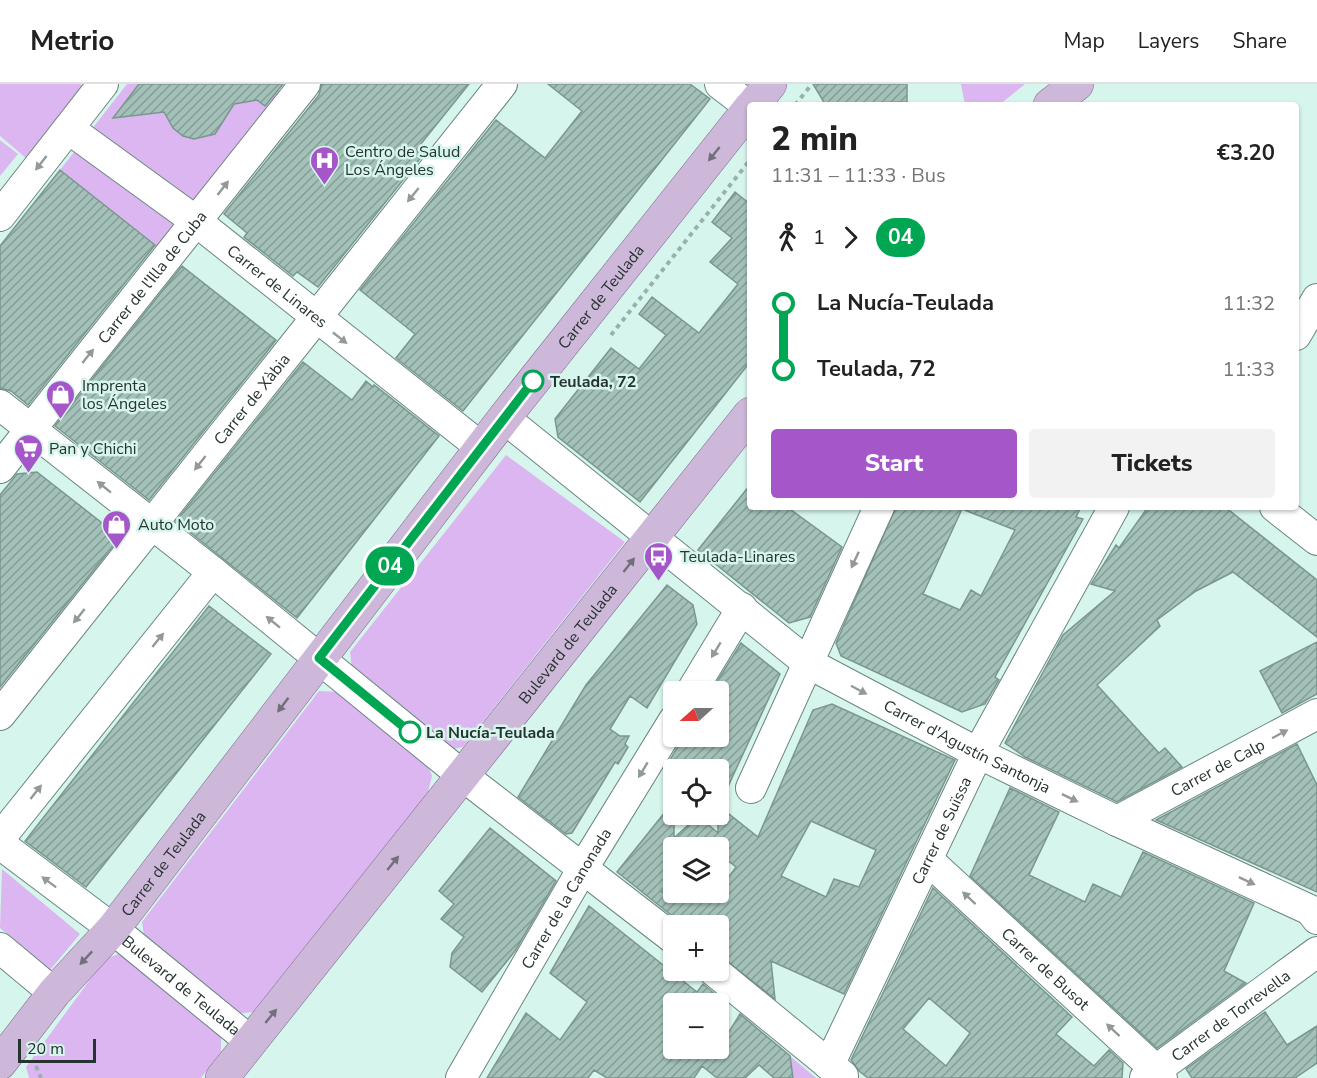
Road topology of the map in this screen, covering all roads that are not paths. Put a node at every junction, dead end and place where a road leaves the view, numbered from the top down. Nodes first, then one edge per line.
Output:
1 (103, 84) edge
2 (305, 84) edge
3 (502, 84) edge
4 (720, 84) edge
5 (770, 84) edge
6 (1077, 84) edge
7 (755, 102) edge
8 (1054, 102) edge
9 (747, 104) edge
10 (747, 112) edge
11 (69, 129) junction
12 (0, 216) edge
13 (197, 222) junction
14 (1317, 299) edge
15 (315, 318) junction
16 (1299, 330) edge
17 (0, 405) edge
18 (504, 418) junction
19 (747, 418) edge
20 (32, 429) junction
21 (482, 448) junction
22 (0, 468) edge
23 (878, 510) edge
24 (1112, 510) edge
25 (1279, 510) edge
26 (152, 525) junction
27 (652, 536) junction
28 (1317, 540) edge
29 (213, 572) junction
30 (742, 608) junction
31 (319, 658) junction
32 (808, 663) junction
33 (698, 681) edge
34 (1317, 714) edge
35 (0, 715) edge
36 (663, 738) edge
37 (978, 753) junction
38 (463, 776) junction
39 (751, 788) dead end
40 (1118, 822) junction
41 (0, 838) edge
42 (0, 844) edge
43 (928, 860) junction
44 (583, 868) junction
45 (1315, 912) edge
46 (113, 929) junction
47 (663, 930) edge
48 (0, 948) edge
49 (1317, 952) edge
50 (726, 981) edge
51 (54, 993) junction
52 (250, 1041) junction
53 (0, 1063) edge
54 (837, 1072) edge
55 (1154, 1075) edge
56 (222, 1078) edge
57 (461, 1078) edge

1 - 11 street
13 -> 2 street, Carrer de l'Illa de Cuba
3 -> 15 street, Carrer de Xàbia
4 - 9 street
5 - 7 main road, Carrer de Teulada
6 - 8 main road
10 -> 18 main road, Carrer de Teulada
11 -> 12 street
11 - 13 street, Carrer de Linares
13 - 15 street, Carrer de Linares
20 -> 13 street, Carrer de l'Illa de Cuba
14 - 16 street
15 -> 21 street, Carrer de Linares
15 -> 26 street, Carrer de Xàbia
17 - 20 street
18 - 21 main road, Carrer de Teulada
18 - 27 street, Carrer d'Agustín Santonja
19 - 27 main road, Bulevard de Teulada
20 - 22 street, Carrer de l'Illa de Cuba
26 -> 20 street
21 - 31 main road, Carrer de Teulada
23 -> 32 street
24 - 37 street, Carrer de Suïssa
25 - 28 street
26 - 29 street
26 -> 35 street, Carrer de Xàbia
27 - 30 street, Carrer d'Agustín Santonja
38 -> 27 main road, Bulevard de Teulada
31 -> 29 street
41 -> 29 street
30 - 32 street, Carrer d'Agustín Santonja
30 -> 33 street
31 - 38 street
31 -> 46 main road, Carrer de Teulada
32 -> 37 street, Carrer d'Agustín Santonja
32 - 39 street
40 -> 34 street, Carrer de Calp
36 -> 44 street, Carrer de la Canonada
37 -> 40 street, Carrer d'Agustín Santonja
37 - 43 street, Carrer de Suïssa
38 - 44 street
52 -> 38 main road, Bulevard de Teulada
40 -> 45 street, Carrer d'Agustín Santonja
46 -> 42 street, Bulevard de Teulada
43 - 54 street, Carrer de Suïssa
55 -> 43 street, Carrer de Busot
44 - 47 street
44 - 57 street, Carrer de la Canonada
46 -> 51 main road, Carrer de Teulada
46 - 52 street, Bulevard de Teulada
48 - 51 street
49 - 55 street, Carrer de Torrevella
50 - 54 street
51 - 53 main road, Carrer de Teulada
52 - 56 main road, Bulevard de Teulada

